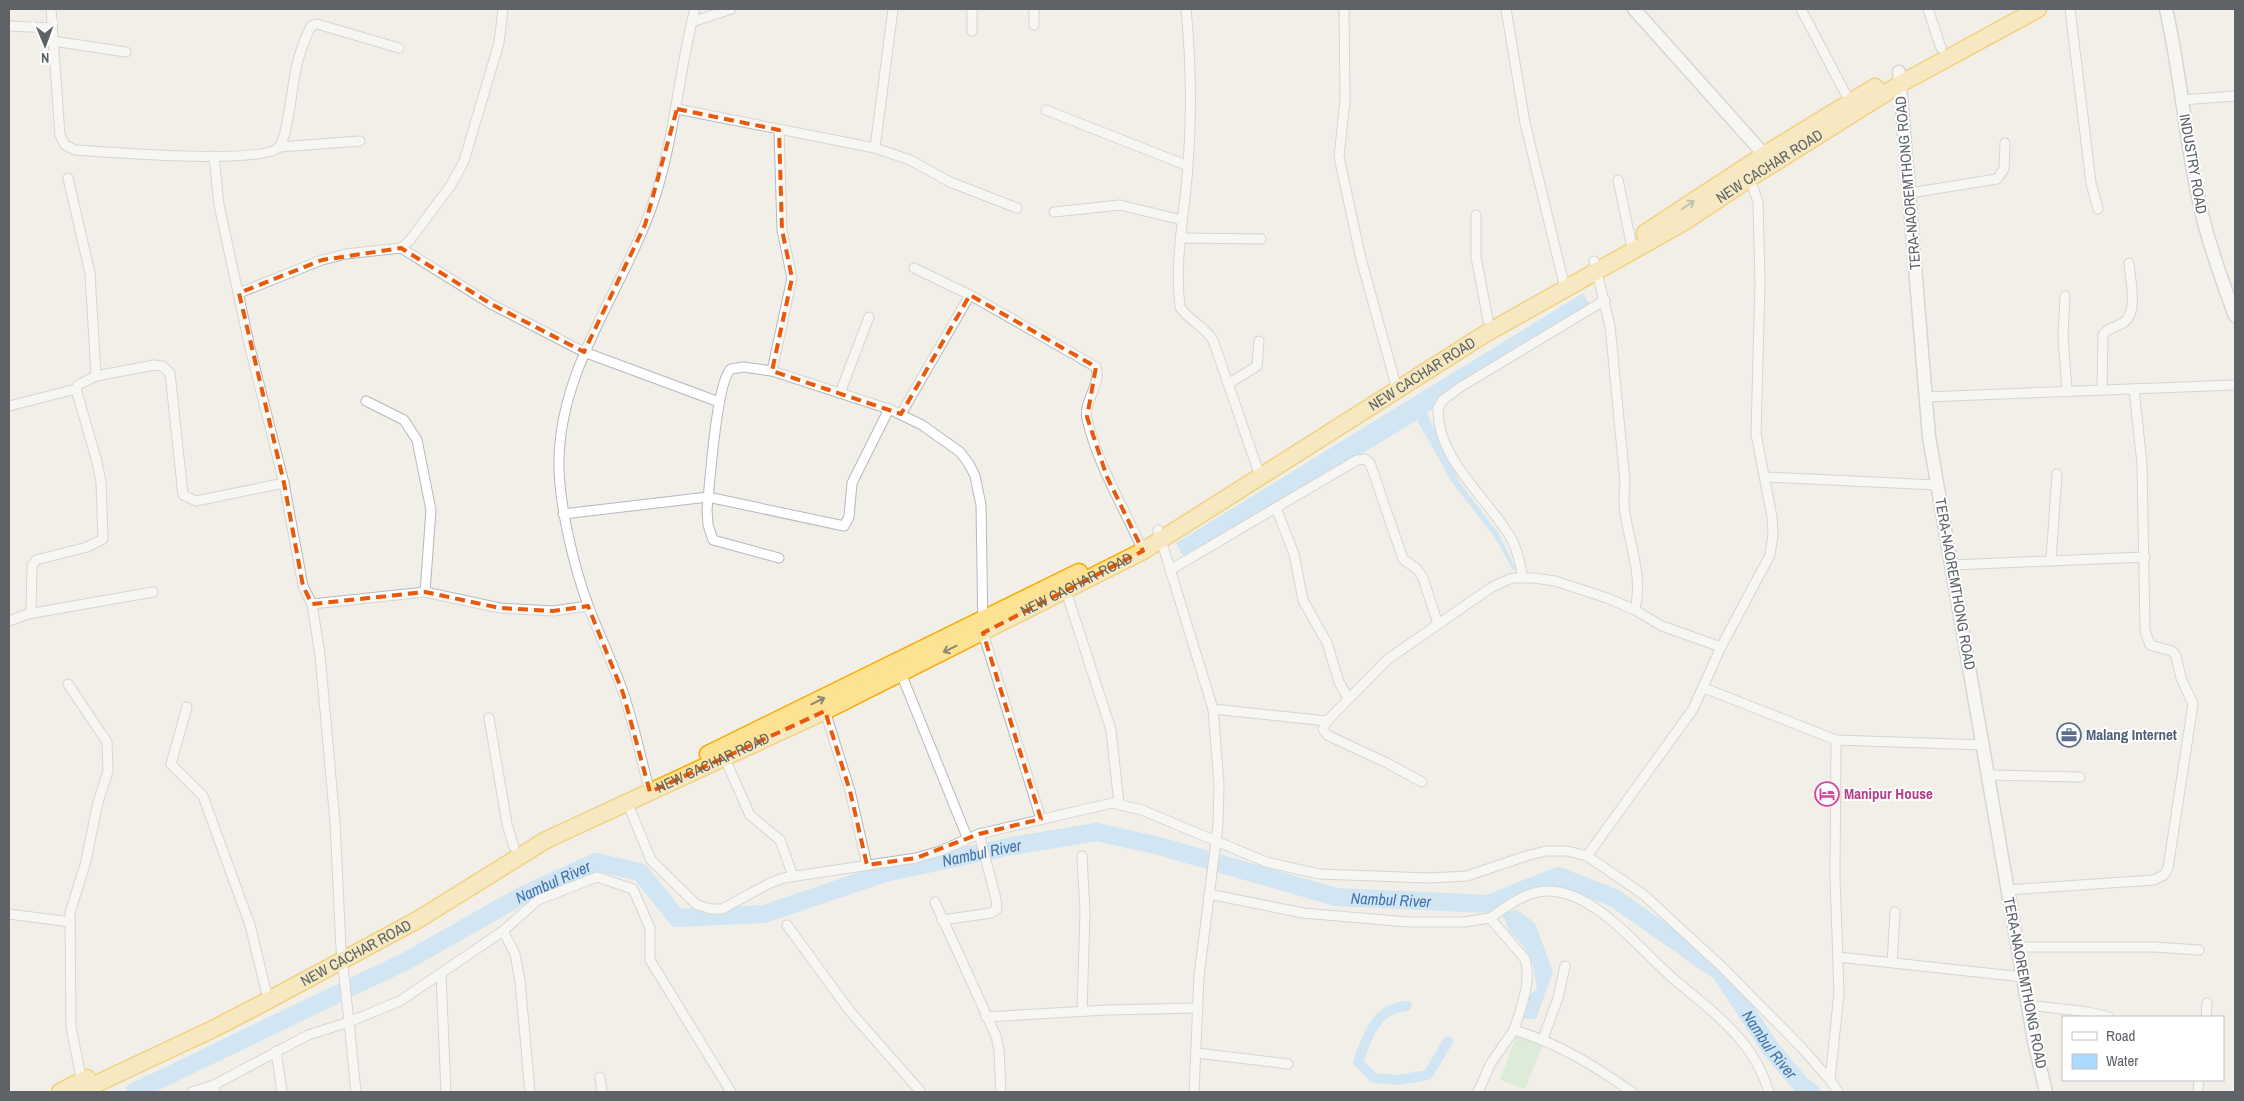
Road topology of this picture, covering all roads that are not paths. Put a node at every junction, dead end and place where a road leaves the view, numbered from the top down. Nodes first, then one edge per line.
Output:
1 (51, 9) edge
2 (503, 9) edge
3 (695, 9) edge
4 (731, 9) edge
5 (893, 9) edge
6 (972, 9) edge
7 (1034, 9) edge
8 (1186, 9) edge
9 (1344, 9) edge
10 (1506, 9) edge
11 (1634, 9) edge
12 (1801, 9) edge
13 (1928, 9) edge
14 (2016, 9) edge
15 (2038, 9) edge
16 (2070, 9) edge
17 (2166, 9) edge
18 (692, 22) junction
19 (1034, 25) dead end
20 (9, 26) edge
21 (52, 28) junction
22 (972, 31) dead end
23 (53, 41) junction
24 (399, 48) dead end
25 (1942, 48) junction
26 (126, 52) dead end
27 (1900, 78) junction
28 (2235, 96) edge
29 (2182, 100) junction
30 (1853, 108) junction
31 (677, 109) junction
32 (1046, 110) dead end
33 (779, 130) junction
34 (360, 140) dead end
35 (2005, 143) dead end
36 (279, 147) junction
37 (875, 148) junction
38 (214, 156) junction
39 (1768, 159) junction
40 (1188, 166) junction
41 (1747, 173) junction
42 (68, 178) dead end
43 (1618, 180) dead end
44 (1910, 193) junction
45 (1017, 208) dead end
46 (2098, 209) dead end
47 (1054, 212) dead end
48 (1476, 215) dead end
49 (1182, 220) junction
50 (1181, 238) junction
51 (1262, 239) dead end
52 (1632, 247) junction
53 (400, 248) junction
54 (2129, 263) dead end
55 (1595, 266) junction
56 (914, 268) dead end
57 (1563, 283) junction
58 (239, 292) junction
59 (970, 295) junction
60 (2065, 296) dead end
61 (1605, 300) junction
62 (2235, 316) edge
63 (868, 317) dead end
64 (1488, 320) junction
65 (1259, 341) dead end
66 (584, 352) junction
67 (772, 372) junction
68 (96, 376) junction
69 (1228, 384) junction
70 (1395, 384) junction
71 (2235, 385) edge
72 (76, 389) junction
73 (2102, 389) junction
74 (2134, 389) junction
75 (2067, 392) junction
76 (840, 393) junction
77 (1925, 397) junction
78 (366, 401) dead end
79 (719, 402) junction
80 (9, 406) edge
81 (889, 409) junction
82 (901, 414) junction
83 (1259, 471) junction
84 (2057, 474) dead end
85 (1766, 477) junction
86 (284, 483) junction
87 (1937, 485) junction
88 (708, 497) junction
89 (1276, 508) junction
90 (563, 514) junction
91 (1159, 535) junction
92 (1141, 546) junction
93 (2145, 557) junction
94 (779, 558) dead end
95 (2052, 560) junction
96 (1952, 566) junction
97 (1170, 570) junction
98 (1523, 577) junction
99 (1066, 591) junction
100 (153, 592) dead end
101 (425, 592) junction
102 (312, 604) junction
103 (588, 606) junction
104 (1636, 610) junction
105 (31, 613) junction
106 (9, 621) edge
107 (1438, 624) junction
108 (982, 625) junction
109 (1721, 648) junction
110 (899, 668) junction
111 (68, 684) dead end
112 (1704, 688) junction
113 (1348, 698) junction
114 (187, 707) dead end
115 (1212, 709) junction
116 (825, 711) junction
117 (800, 716) junction
118 (489, 718) dead end
119 (1327, 721) junction
120 (1836, 740) junction
121 (1984, 745) junction
122 (725, 759) junction
123 (1989, 775) junction
124 (2080, 776) dead end
125 (1422, 782) dead end
126 (648, 786) junction
127 (627, 802) junction
128 (1119, 804) junction
129 (1040, 819) junction
130 (980, 836) junction
131 (967, 838) junction
132 (1215, 842) junction
133 (514, 847) junction
134 (1082, 856) dead end
135 (1587, 856) junction
136 (866, 865) junction
137 (793, 876) junction
138 (2007, 890) junction
139 (1209, 893) junction
140 (935, 902) dead end
141 (1895, 912) dead end
142 (9, 914) edge
143 (1490, 918) junction
144 (942, 920) junction
145 (70, 922) junction
146 (788, 925) dead end
147 (503, 931) junction
148 (2019, 947) junction
149 (2200, 950) dead end
150 (341, 956) junction
151 (1838, 957) junction
152 (1892, 963) junction
153 (1566, 966) dead end
154 (441, 974) junction
155 (2023, 977) junction
156 (266, 991) junction
157 (2207, 1003) dead end
158 (2028, 1005) junction
159 (1198, 1008) junction
160 (1082, 1011) junction
161 (2105, 1016) edge
162 (2206, 1016) edge
163 (986, 1017) junction
164 (349, 1022) junction
165 (1514, 1030) junction
166 (1543, 1039) junction
167 (276, 1051) junction
168 (1198, 1053) junction
169 (1288, 1064) dead end
170 (600, 1077) dead end
171 (1830, 1080) junction
172 (81, 1088) edge
173 (215, 1089) edge
174 (60, 1092) edge
175 (192, 1092) edge
176 (282, 1092) edge
177 (356, 1092) edge
178 (446, 1092) edge
179 (530, 1092) edge
180 (602, 1092) edge
181 (731, 1092) edge
182 (922, 1092) edge
183 (1000, 1092) edge
184 (1194, 1092) edge
185 (1478, 1092) edge
186 (1632, 1092) edge
187 (1769, 1092) edge
188 (1838, 1092) edge
189 (2046, 1092) edge

1 - 21 street
2 - 53 street
3 - 18 street
4 - 18 street
5 - 37 street
6 - 22 street
7 - 19 street
8 - 40 street
9 - 70 street
10 - 57 street
11 - 39 street
12 - 30 street
13 - 25 street
14 - 25 highway, NEW CACHAR ROAD
15 - 27 highway, NEW CACHAR ROAD
16 - 46 street
17 - 29 street, INDUSTRY ROAD
18 - 31 street
20 - 21 street
21 - 23 street
23 - 26 street
23 - 38 street
24 - 36 street
25 - 27 highway, NEW CACHAR ROAD
27 - 30 highway, NEW CACHAR ROAD
27 - 44 street, TERA-NAOREMTHONG ROAD
28 - 29 street
29 - 62 street, INDUSTRY ROAD
30 - 39 highway, NEW CACHAR ROAD
31 - 33 street
31 - 66 street
32 - 40 street
33 - 37 street
33 - 67 street
34 - 36 street
35 - 44 street
36 - 38 street
37 - 45 street
38 - 58 street
39 - 41 highway, NEW CACHAR ROAD
40 - 49 street
41 - 52 highway, NEW CACHAR ROAD
41 - 85 street
42 - 68 street
43 - 52 street
44 - 77 street, TERA-NAOREMTHONG ROAD
47 - 49 street
48 - 64 street
49 - 50 street
50 - 51 street
50 - 69 street
52 - 55 highway, NEW CACHAR ROAD
53 - 58 street
53 - 66 street
54 - 73 street
55 - 57 highway, NEW CACHAR ROAD
55 - 61 street
56 - 59 street
57 - 64 highway, NEW CACHAR ROAD
57 - 70 highway, NEW CACHAR ROAD
58 - 86 street
59 - 82 street
59 - 92 street
60 - 75 street
61 - 98 street
61 - 104 street
63 - 76 street
64 - 70 highway, NEW CACHAR ROAD
65 - 69 street
66 - 79 street
66 - 90 street
67 - 76 street
67 - 79 street
68 - 72 street
68 - 86 street
69 - 83 street
70 - 83 highway, NEW CACHAR ROAD
71 - 74 street
72 - 80 street
72 - 105 street
73 - 74 street
73 - 75 street
74 - 93 street
75 - 77 street
76 - 81 street
77 - 87 street, TERA-NAOREMTHONG ROAD
78 - 101 street
79 - 88 street
81 - 82 street
81 - 88 street
82 - 108 street
83 - 91 highway, NEW CACHAR ROAD
84 - 95 street
85 - 87 street
85 - 109 street
86 - 102 street
87 - 96 street, TERA-NAOREMTHONG ROAD
88 - 90 street
88 - 94 street
89 - 97 street
89 - 107 street
89 - 113 street
90 - 103 street
91 - 92 highway, NEW CACHAR ROAD
91 - 97 street
92 - 99 highway, NEW CACHAR ROAD
92 - 108 highway, NEW CACHAR ROAD
93 - 95 street
93 - 138 street
95 - 96 street
96 - 121 street, TERA-NAOREMTHONG ROAD
97 - 115 street
98 - 104 street
98 - 107 street
99 - 108 highway, NEW CACHAR ROAD
99 - 128 street
100 - 105 street
101 - 102 street
101 - 103 street
102 - 150 street
103 - 126 street
104 - 109 street
105 - 106 street
107 - 113 street
108 - 110 highway, NEW CACHAR ROAD
108 - 129 street
109 - 112 street
110 - 116 highway, NEW CACHAR ROAD
117 -> 110 highway, NEW CACHAR ROAD
110 - 131 street
111 - 145 street
112 - 120 street
112 - 135 street
113 - 119 street
114 - 156 street
115 - 119 street
115 - 132 street
116 - 117 highway, NEW CACHAR ROAD
116 - 136 street
117 - 122 highway, NEW CACHAR ROAD
117 - 126 highway, NEW CACHAR ROAD
118 - 133 street
119 - 125 street
120 - 121 street
120 - 151 street
121 - 123 street, TERA-NAOREMTHONG ROAD
122 - 126 highway, NEW CACHAR ROAD
122 - 137 street
123 - 124 street
123 - 138 street, TERA-NAOREMTHONG ROAD
126 - 127 highway, NEW CACHAR ROAD
126 - 133 highway, NEW CACHAR ROAD
127 - 137 street
127 - 150 highway, NEW CACHAR ROAD
128 - 129 street
128 - 132 street
129 - 130 street
130 - 131 street
130 - 144 street
131 - 136 street
132 - 135 street
132 - 139 street
133 - 150 highway, NEW CACHAR ROAD
134 - 160 street
135 - 171 street
136 - 137 street
138 - 148 street, TERA-NAOREMTHONG ROAD
139 - 143 street
139 - 159 street
140 - 144 street
141 - 152 street
142 - 145 street
143 - 165 street
143 - 187 street
144 - 163 street
145 - 172 street
146 - 182 street
147 - 154 street
147 - 179 street
147 - 181 street
148 - 149 street
148 - 155 street, TERA-NAOREMTHONG ROAD
150 - 156 highway, NEW CACHAR ROAD
150 - 164 street
150 - 172 highway, NEW CACHAR ROAD
151 - 152 street
151 - 171 street
152 - 155 street
153 - 166 street
154 - 164 street
154 - 178 street
155 - 158 street, TERA-NAOREMTHONG ROAD
156 - 172 highway, NEW CACHAR ROAD
157 - 162 street
158 - 161 street
158 - 189 street, TERA-NAOREMTHONG ROAD
159 - 160 street
159 - 168 street
160 - 163 street
163 - 183 street
164 - 167 street
164 - 177 street
165 - 166 street
165 - 185 street
166 - 186 street
167 - 173 street
167 - 176 street
168 - 169 street
168 - 184 street
170 - 180 street
171 - 188 street
172 - 174 highway, NEW CACHAR ROAD
173 - 175 street

